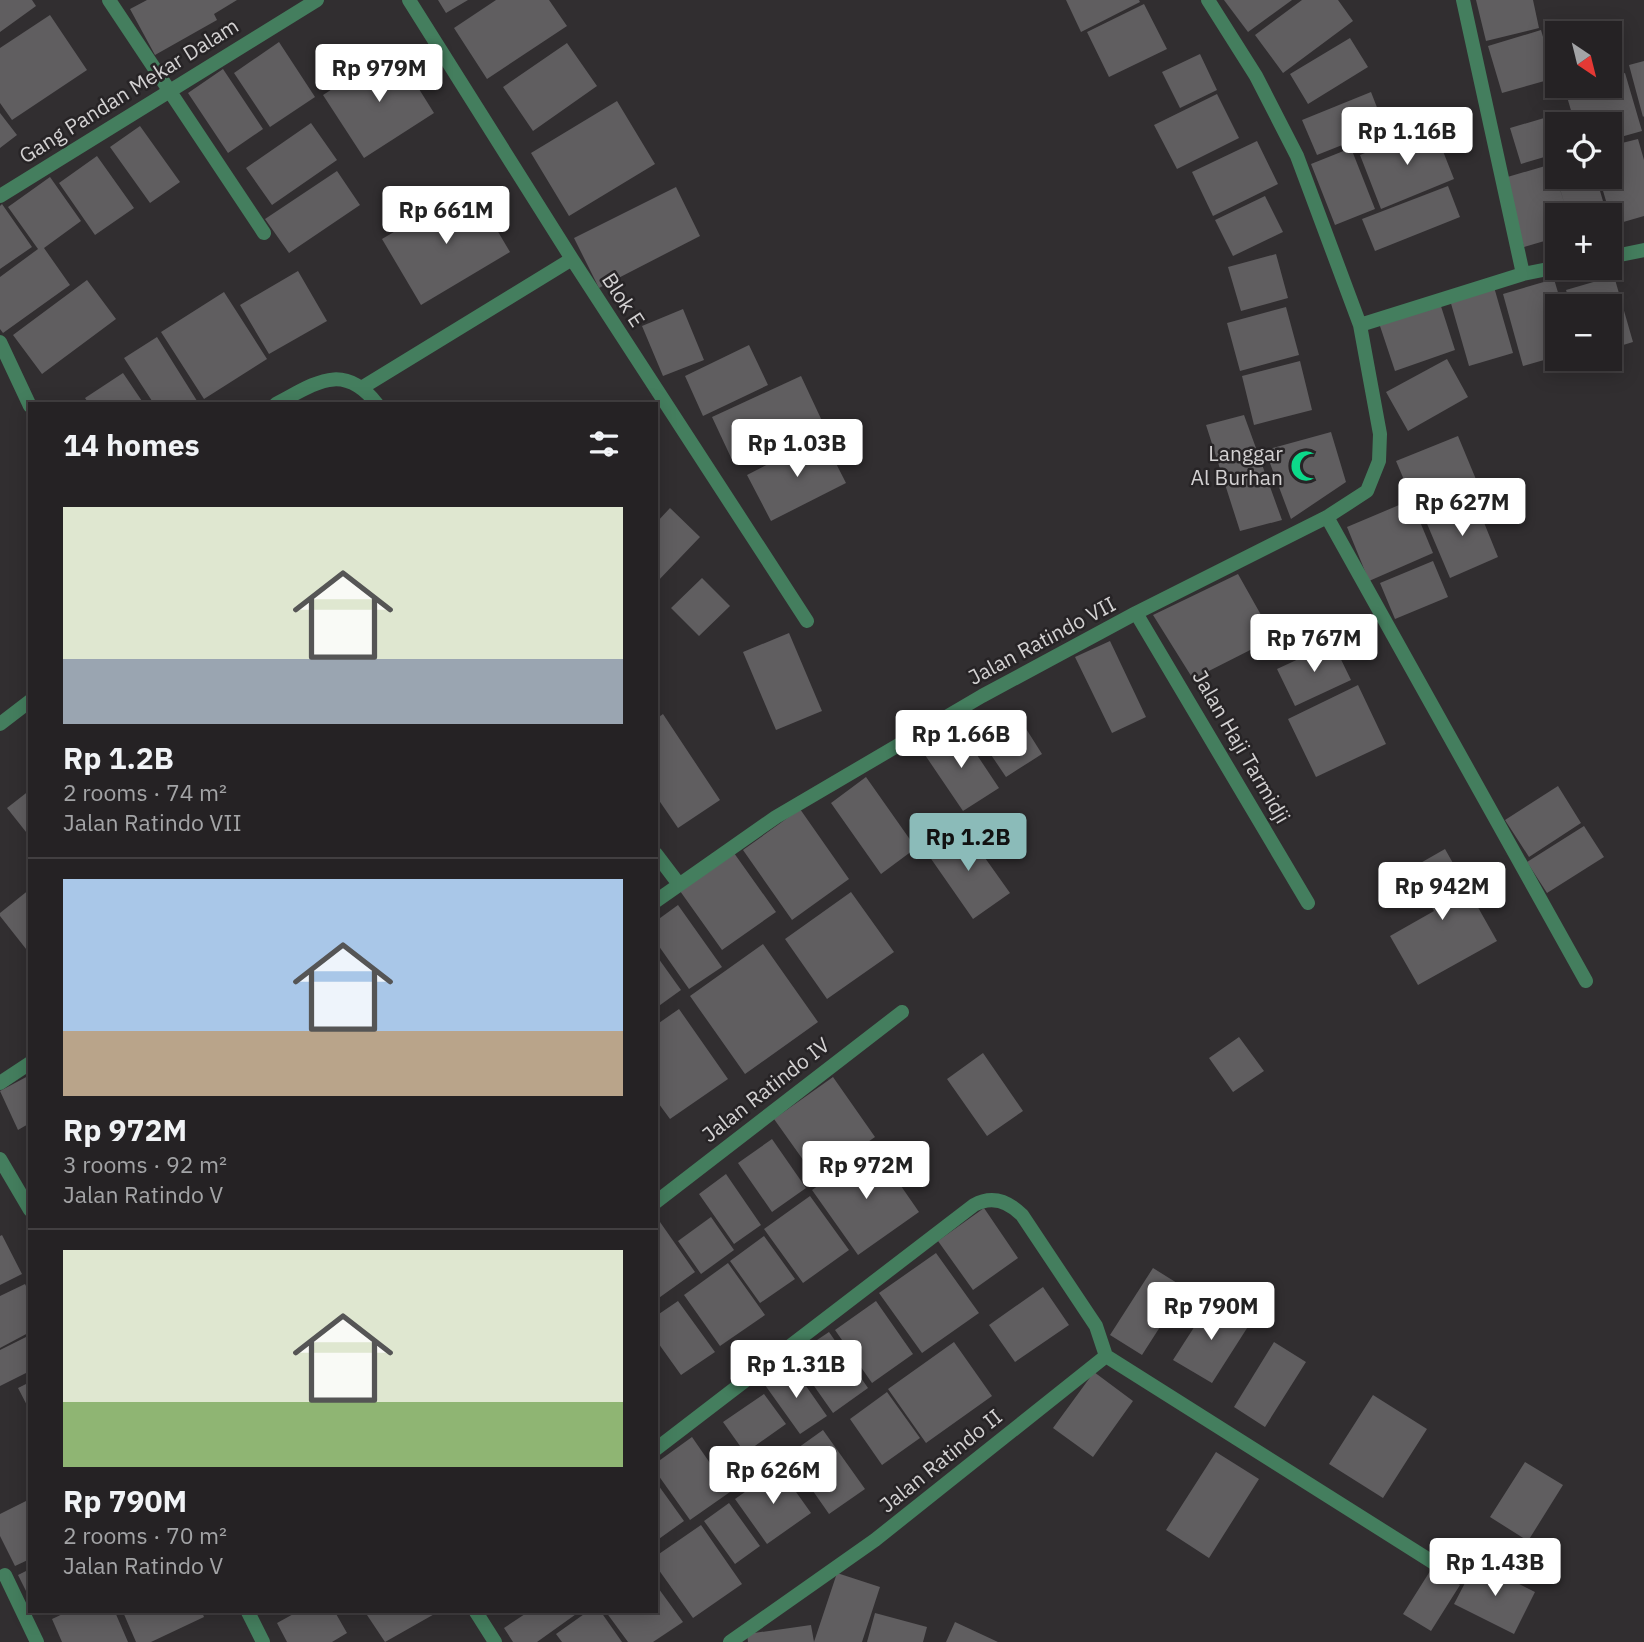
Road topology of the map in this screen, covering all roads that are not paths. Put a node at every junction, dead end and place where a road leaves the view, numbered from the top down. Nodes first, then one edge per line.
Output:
1 (109, 0) edge
2 (317, 0) edge
3 (409, 0) edge
4 (1208, 0) edge
5 (1463, 0) edge
6 (170, 89) junction
7 (0, 196) edge
8 (264, 233) dead end
9 (1644, 250) edge
10 (1622, 255) edge
11 (572, 259) junction
12 (1545, 270) edge
13 (1523, 274) junction
14 (1360, 325) junction
15 (1, 347) edge
16 (363, 387) junction
17 (28, 402) edge
18 (280, 402) edge
19 (375, 402) edge
20 (1327, 517) junction
21 (1136, 613) junction
22 (807, 621) dead end
23 (28, 703) edge
24 (0, 724) edge
25 (658, 857) edge
26 (678, 883) junction
27 (658, 899) edge
28 (1307, 903) dead end
29 (1586, 981) dead end
30 (902, 1012) dead end
31 (28, 1064) edge
32 (0, 1083) edge
33 (0, 1159) edge
34 (658, 1200) edge
35 (28, 1207) edge
36 (1106, 1356) junction
37 (658, 1447) edge
38 (1442, 1568) dead end
39 (5, 1575) dead end
40 (248, 1613) edge
41 (476, 1613) edge
42 (37, 1642) edge
43 (263, 1642) edge
44 (495, 1642) edge
45 (730, 1642) edge

1 - 6 street
2 - 6 street, Gang Pandan Mekar Dalam
3 - 11 street, Blok E
4 - 14 street
5 - 13 street
6 - 7 street, Gang Pandan Mekar Dalam
6 - 8 street
9 - 10 street
11 - 16 street
11 - 22 street, Blok E
12 - 13 street
13 - 14 street
14 - 20 street
15 - 17 street
16 - 18 street
16 - 19 street
20 - 21 street, Jalan Ratindo VII
20 - 29 street
21 - 26 street, Jalan Ratindo VII
21 - 28 street, Jalan Haji Tarmidji
23 - 24 street
25 - 26 street
26 - 27 street, Jalan Ratindo VII
30 - 34 street, Jalan Ratindo IV
31 - 32 street
33 - 35 street
36 - 37 street
36 - 38 street
36 - 45 street, Jalan Ratindo II
39 - 42 street
40 - 43 street
41 - 44 street

